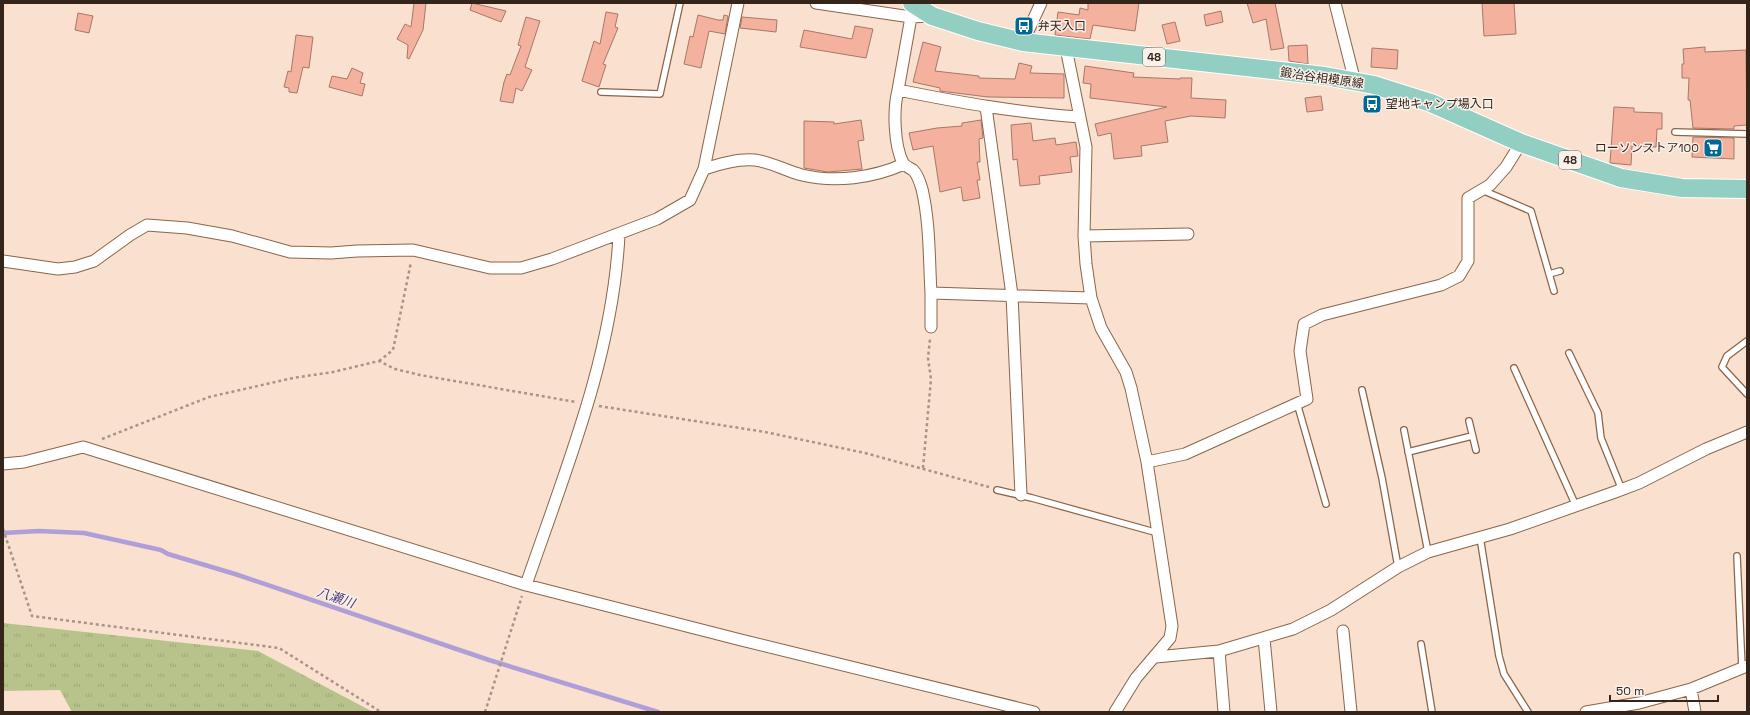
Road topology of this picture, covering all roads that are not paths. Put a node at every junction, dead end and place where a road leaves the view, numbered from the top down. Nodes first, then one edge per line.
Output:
1 (680, 3) edge
2 (738, 3) edge
3 (816, 3) edge
4 (1042, 3) edge
5 (1335, 3) edge
6 (911, 10) edge
7 (1023, 42) junction
8 (1066, 48) junction
9 (1355, 82) junction
10 (898, 90) junction
11 (601, 92) dead end
12 (986, 107) junction
13 (1080, 117) junction
14 (1675, 132) dead end
15 (1747, 134) edge
16 (1521, 143) junction
17 (904, 164) junction
18 (704, 169) junction
19 (1747, 189) edge
20 (1482, 190) junction
21 (1188, 234) dead end
22 (619, 235) junction
23 (1084, 236) junction
24 (3, 261) edge
25 (1560, 271) dead end
26 (1549, 274) junction
27 (1554, 291) dead end
28 (931, 293) junction
29 (1012, 295) junction
30 (1091, 298) junction
31 (931, 327) road end
32 (1747, 341) edge
33 (1569, 353) dead end
34 (1514, 368) dead end
35 (1362, 390) dead end
36 (1747, 394) edge
37 (1297, 403) junction
38 (1469, 421) dead end
39 (1404, 430) dead end
40 (1747, 432) edge
41 (1472, 436) junction
42 (1476, 450) dead end
43 (1408, 452) junction
44 (1147, 462) junction
45 (3, 464) edge
46 (997, 490) road end
47 (1622, 490) junction
48 (1021, 495) junction
49 (1326, 504) dead end
50 (1576, 506) junction
51 (1158, 534) junction
52 (1480, 537) junction
53 (1428, 552) junction
54 (1737, 556) dead end
55 (1398, 567) junction
56 (526, 585) junction
57 (1343, 631) dead end
58 (1264, 638) junction
59 (1421, 644) dead end
60 (1220, 651) junction
61 (1156, 657) junction
62 (1744, 667) edge
63 (1691, 689) junction
64 (1034, 712) edge
65 (1115, 712) edge
66 (1224, 712) edge
67 (1271, 712) edge
68 (1351, 712) edge
69 (1432, 712) edge
70 (1528, 712) edge
71 (1586, 712) edge
72 (1695, 712) edge

1 - 11 lane
2 - 18 street
3 - 6 street
4 - 7 street
5 - 9 street
6 - 7 main road, 鍛冶谷相模原線 / 48
6 - 10 street
7 - 8 main road, 鍛冶谷相模原線 / 48
8 - 9 main road, 鍛冶谷相模原線 / 48
8 - 13 street
9 - 16 main road, 鍛冶谷相模原線 / 48
10 - 12 street
10 - 17 street
12 - 13 street
12 - 29 street
13 - 23 street
14 - 15 lane
16 - 19 main road, 鍛冶谷相模原線 / 48
16 - 20 street
17 - 18 street
17 - 28 street
18 - 22 street
20 - 26 lane
20 - 37 street
21 - 23 street
22 - 24 street
22 - 56 street
23 - 30 street
25 - 26 lane
26 - 27 lane
28 - 29 street
28 - 31 street
29 - 30 street
29 - 48 street
30 - 44 street
32 - 36 lane
33 - 47 lane
34 - 50 lane
35 - 55 lane
37 - 44 street
37 - 49 lane
38 - 41 lane
39 - 43 lane
40 - 47 street
41 - 42 lane
41 - 43 lane
43 - 53 lane
44 - 51 street
45 - 56 street
46 - 48 lane
47 - 50 street
48 - 51 lane
50 - 52 street
51 - 61 street
52 - 53 street
52 - 70 lane
53 - 55 street
54 - 62 lane
55 - 58 street
56 - 64 street
57 - 68 street
58 - 60 street
58 - 67 street
59 - 69 lane
60 - 61 street
60 - 66 street
61 - 65 street
62 - 63 street
63 - 71 street
63 - 72 street

